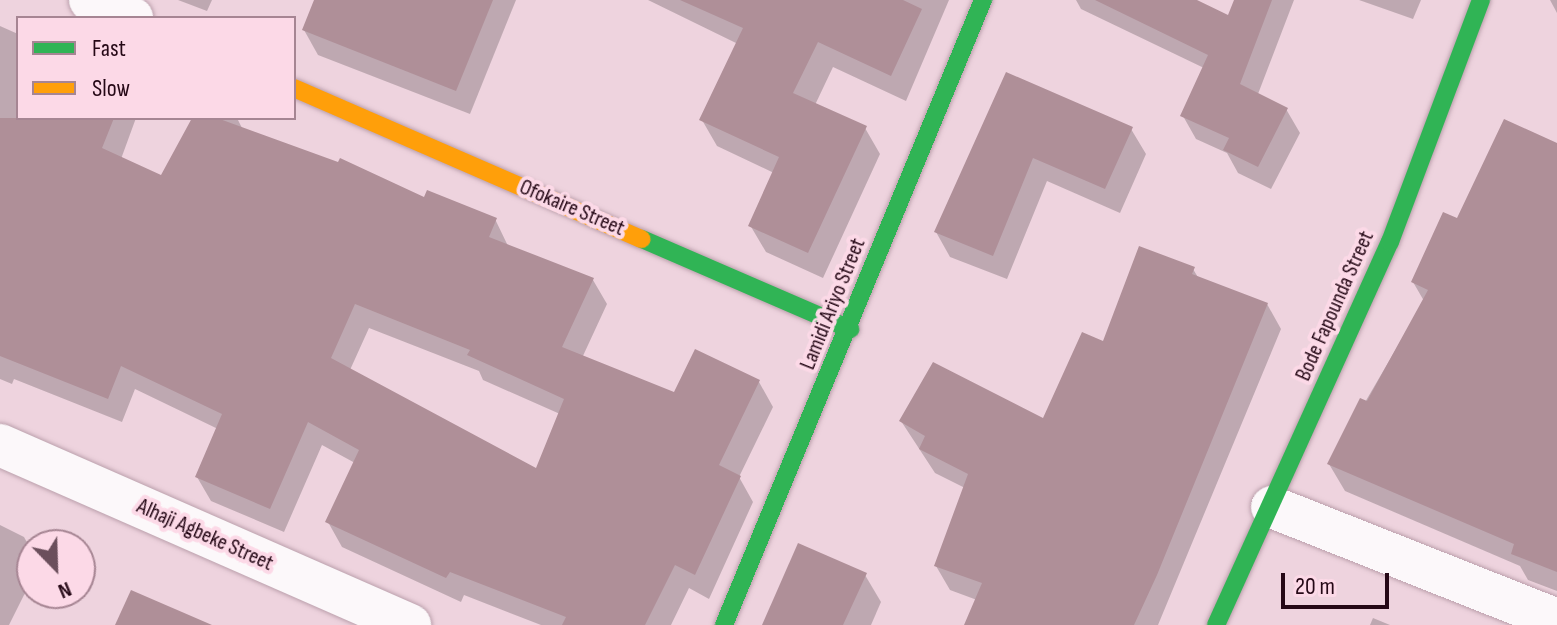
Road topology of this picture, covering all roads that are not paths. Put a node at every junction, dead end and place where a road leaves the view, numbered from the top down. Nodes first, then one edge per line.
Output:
1 (90, 0) edge
2 (983, 0) edge
3 (1481, 0) edge
4 (127, 16) edge
5 (296, 89) edge
6 (850, 329) junction
7 (0, 445) edge
8 (1272, 507) junction
9 (1557, 620) edge
10 (410, 625) edge
11 (724, 625) edge
12 (1216, 625) edge

1 - 4 street
2 - 6 street, Lamidi Ariyo Street
3 - 8 street, Bode Fapounda Street
5 - 6 street, Ofokaire Street
6 - 11 street, Lamidi Ariyo Street
7 - 10 street, Alhaji Agbeke Street
8 - 9 street
8 - 12 street, Bode Fapounda Street

